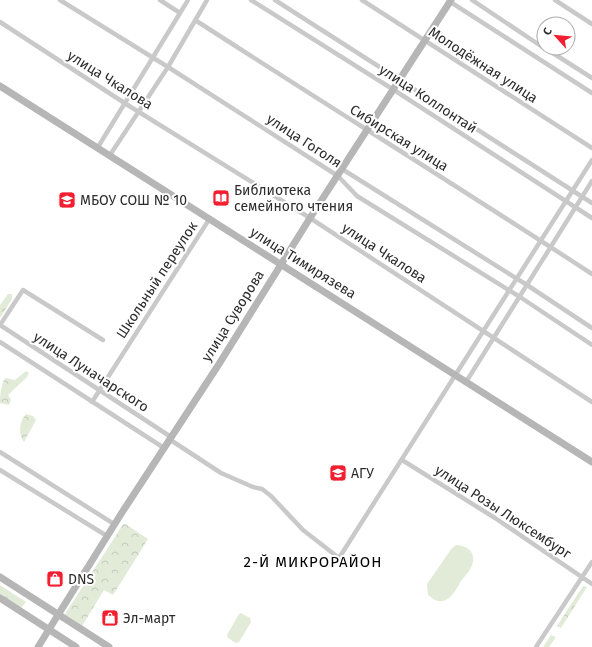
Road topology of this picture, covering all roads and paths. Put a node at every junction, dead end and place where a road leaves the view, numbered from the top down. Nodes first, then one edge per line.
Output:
1 (60, 0) edge
2 (160, 0) edge
3 (188, 0) edge
4 (207, 0) edge
5 (251, 0) edge
6 (275, 0) edge
7 (362, 0) edge
8 (472, 0) edge
9 (555, 0) edge
10 (450, 1) edge
11 (180, 13) junction
12 (195, 20) junction
13 (0, 22) edge
14 (592, 24) edge
15 (425, 41) junction
16 (536, 43) edge
17 (557, 56) edge
18 (154, 58) junction
19 (168, 66) junction
20 (592, 78) edge
21 (400, 80) junction
22 (0, 86) edge
23 (394, 90) junction
24 (592, 92) edge
25 (126, 104) junction
26 (138, 111) junction
27 (367, 131) junction
28 (98, 147) junction
29 (592, 148) edge
30 (110, 155) junction
31 (592, 160) edge
32 (342, 169) junction
33 (338, 176) junction
34 (592, 181) edge
35 (572, 190) junction
36 (582, 197) junction
37 (565, 202) junction
38 (592, 203) edge
39 (575, 207) junction
40 (210, 218) junction
41 (310, 218) junction
42 (592, 218) edge
43 (541, 240) junction
44 (551, 247) junction
45 (281, 264) junction
46 (592, 274) edge
47 (516, 279) junction
48 (528, 285) junction
49 (509, 290) junction
50 (520, 297) junction
51 (0, 325) edge
52 (592, 328) edge
53 (484, 332) junction
54 (494, 338) junction
55 (103, 340) dead end
56 (0, 342) edge
57 (592, 345) edge
58 (456, 376) junction
59 (466, 382) junction
60 (99, 391) junction
61 (92, 402) junction
62 (592, 402) edge
63 (170, 438) junction
64 (164, 448) junction
65 (0, 452) edge
66 (402, 460) junction
67 (592, 462) edge
68 (0, 470) edge
69 (114, 524) junction
70 (107, 536) junction
71 (592, 562) edge
72 (0, 577) edge
73 (582, 577) junction
74 (592, 584) edge
75 (0, 598) edge
76 (58, 614) junction
77 (49, 629) junction
78 (38, 647) edge
79 (76, 647) edge
80 (109, 647) edge
81 (536, 647) edge

1 - 18 street, улица Гоголя
2 - 11 street
3 - 11 street
4 - 12 street
5 - 23 street, улица Коллонтай
6 - 21 street, улица Коллонтай
7 - 15 street, Молодёжная улица
8 - 16 street
9 - 14 street
10 - 15 street, улица Суворова
10 - 24 street
11 - 18 street
12 - 19 street
12 - 27 street, Сибирская улица
13 - 25 street, улица Чкалова
15 - 21 street, улица Суворова
15 - 29 street, Молодёжная улица
17 - 20 street
18 - 19 street, улица Гоголя
18 - 25 street
19 - 26 street
19 - 33 street, улица Гоголя
21 - 23 street, улица Суворова
21 - 35 street, улица Коллонтай
22 - 28 street, улица Тимирязева
23 - 27 street, улица Суворова
23 - 37 street, улица Коллонтай
25 - 26 street, улица Чкалова
25 - 28 street
26 - 30 street
26 - 41 street, улица Чкалова
27 - 32 street, улица Суворова
27 - 43 street, Сибирская улица
28 - 30 street, улица Тимирязева
30 - 40 street, улица Тимирязева
31 - 35 street
32 - 33 street, улица Суворова
32 - 47 street
33 - 41 street, улица Суворова
33 - 49 street, улица Гоголя
34 - 36 street
35 - 36 street, улица Коллонтай
35 - 37 street
36 - 38 street, улица Коллонтай
36 - 39 street
37 - 39 street, улица Коллонтай
37 - 43 street
39 - 42 street, улица Коллонтай
39 - 44 street
40 - 45 street, улица Тимирязева
40 - 60 street, Школьный переулок
41 - 45 street, улица Суворова
41 - 53 street, улица Чкалова
43 - 44 street, Сибирская улица
43 - 47 street
44 - 46 street, Сибирская улица
44 - 48 street
45 - 58 street, улица Тимирязева
45 - 63 street, улица Суворова
47 - 48 street
47 - 49 street
48 - 50 street
48 - 52 street
49 - 50 street, улица Гоголя
49 - 53 street
50 - 54 street
50 - 57 street, улица Гоголя
51 - 55 street, Школьный переулок
51 - 60 street, улица Луначарского
53 - 54 street, улица Чкалова
53 - 58 street
54 - 59 street
54 - 62 street, улица Чкалова
56 - 61 street, улица Луначарского
58 - 59 street, улица Тимирязева
58 - 66 street
59 - 67 street, улица Тимирязева
60 - 61 street, Школьный переулок
60 - 63 street, улица Луначарского
61 - 64 street, улица Луначарского
63 - 64 street, улица Суворова
63 - 66 street, улица Луначарского
64 - 69 street, улица Суворова
65 - 69 street
66 - 73 street, улица Розы Люксембург
68 - 70 street
69 - 70 street, улица Суворова
70 - 76 street, улица Суворова
71 - 73 street
72 - 76 street
73 - 74 street, улица Розы Люксембург
73 - 81 street
75 - 77 street
76 - 77 street, улица Суворова
76 - 80 street
77 - 78 street, улица Суворова
77 - 79 street

